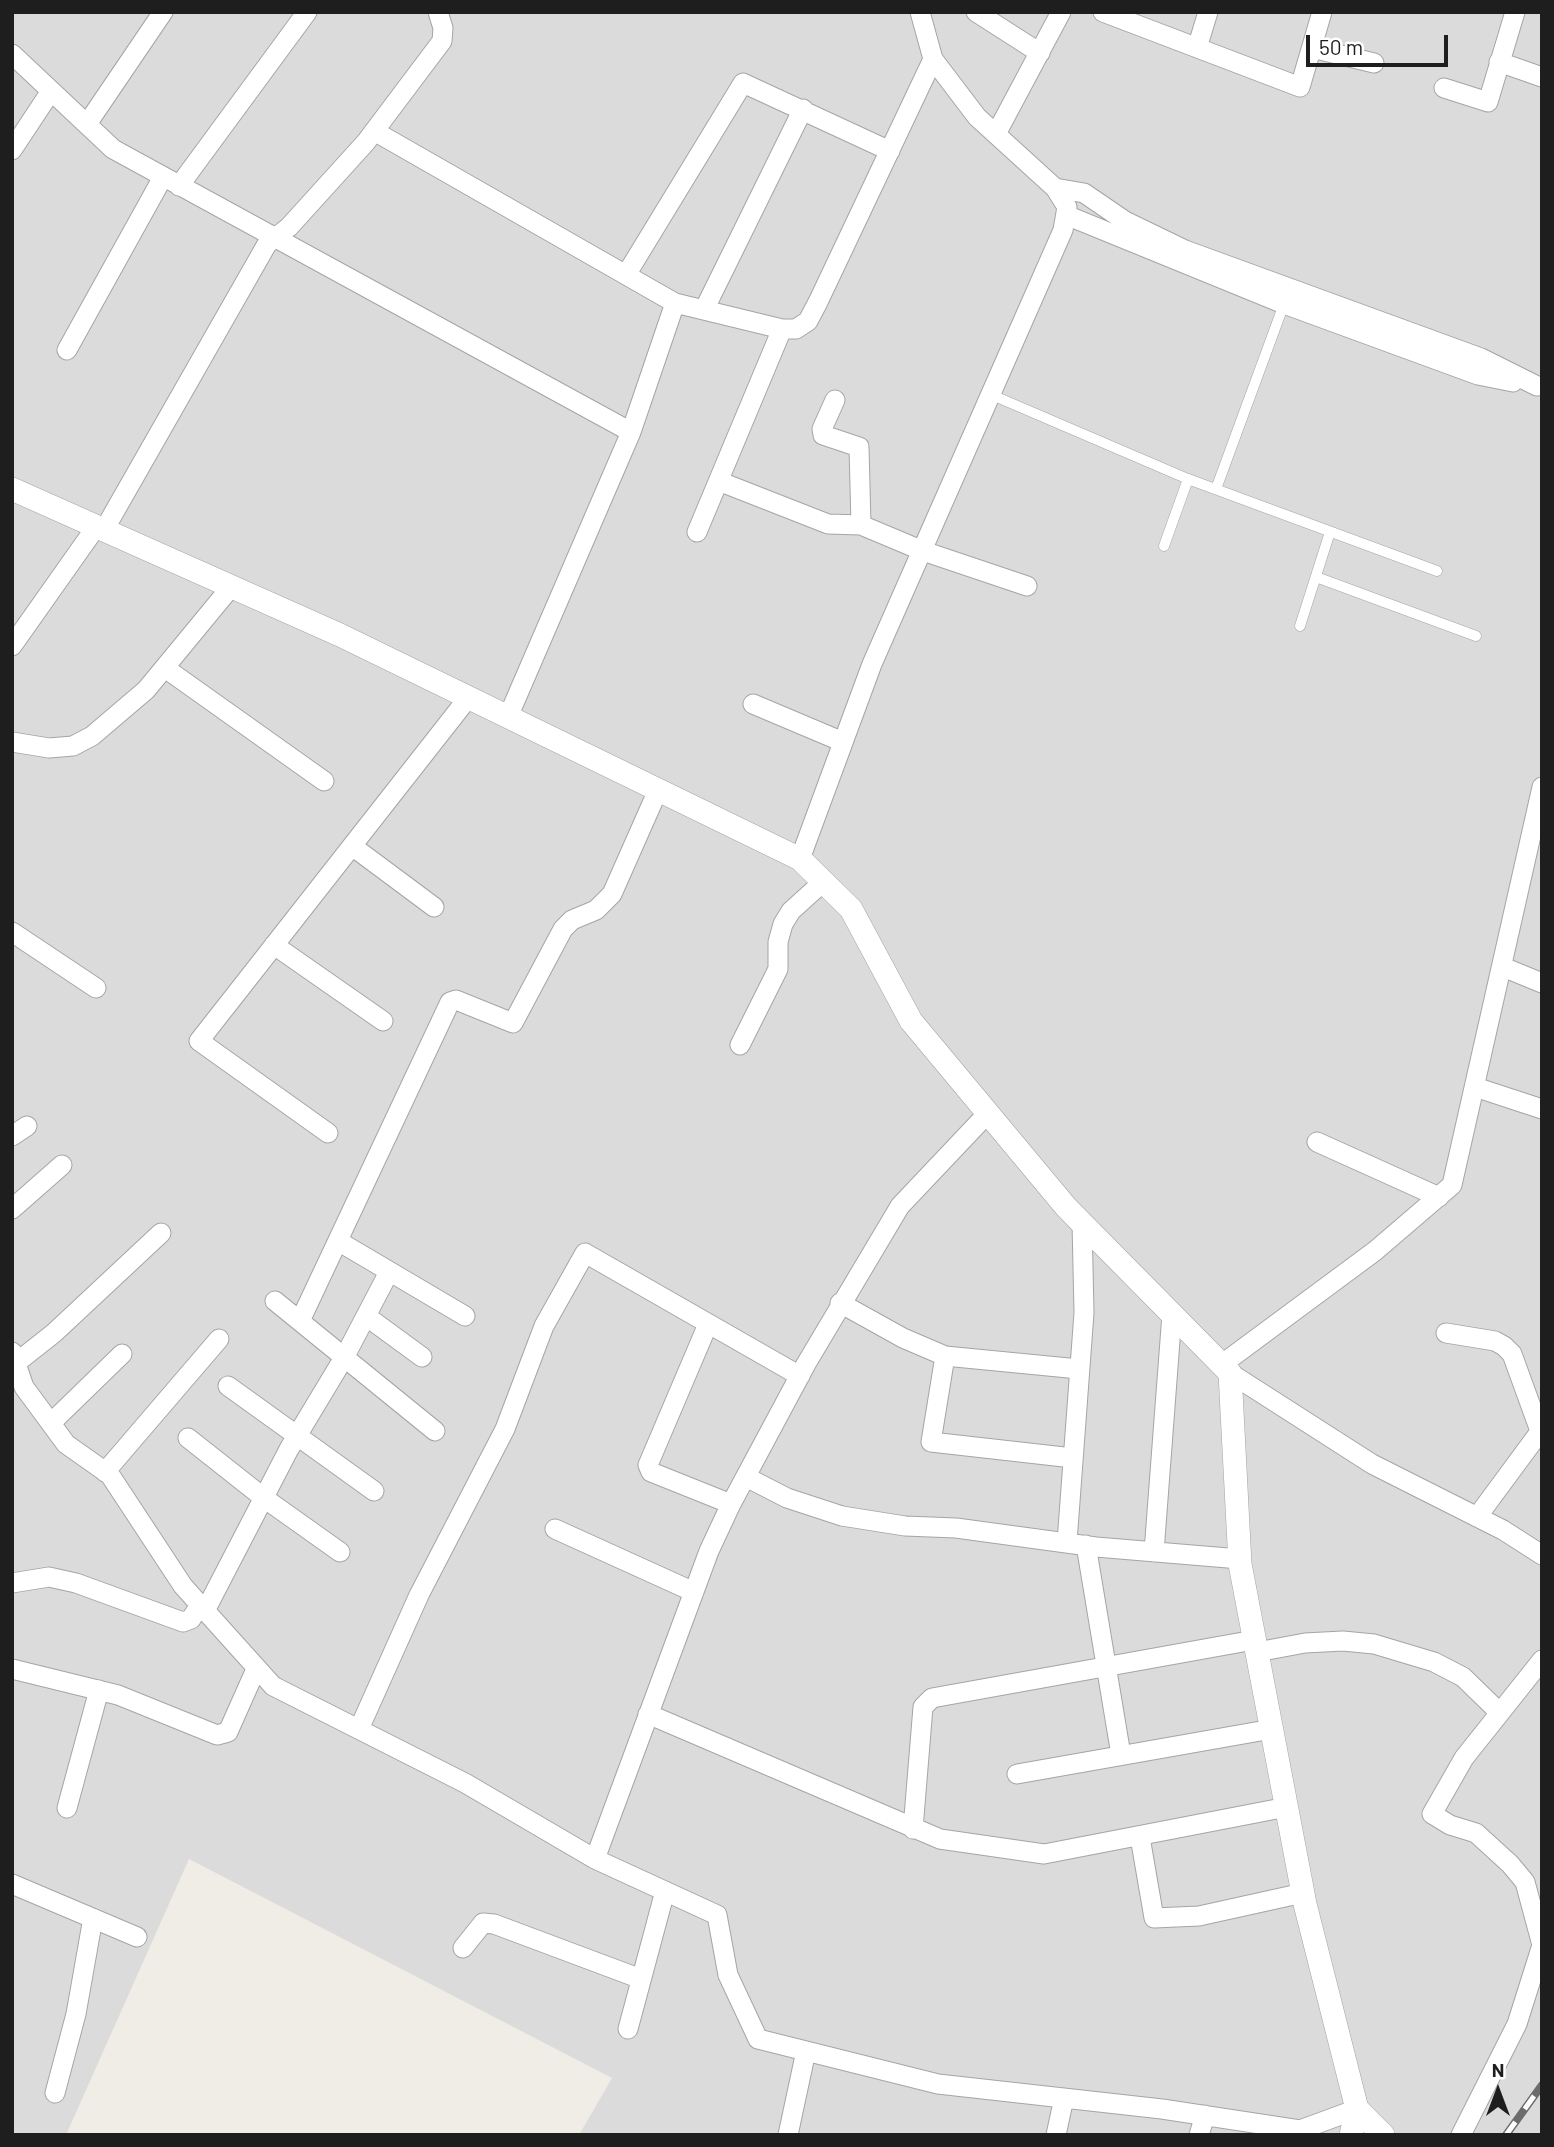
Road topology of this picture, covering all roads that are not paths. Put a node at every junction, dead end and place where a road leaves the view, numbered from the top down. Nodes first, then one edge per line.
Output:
1 (163, 12) edge
2 (307, 12) edge
3 (438, 12) edge
4 (920, 12) edge
5 (976, 12) edge
6 (1061, 12) edge
7 (1103, 12) edge
8 (1208, 12) edge
9 (1322, 12) edge
10 (1515, 12) edge
11 (1312, 47) junction
12 (1197, 48) junction
13 (1040, 53) junction
14 (12, 54) edge
15 (933, 59) junction
16 (1499, 62) junction
17 (1374, 64) dead end
18 (1542, 77) edge
19 (1444, 88) dead end
20 (51, 91) junction
21 (803, 109) junction
22 (87, 124) junction
23 (374, 131) junction
24 (996, 134) junction
25 (12, 150) edge
26 (890, 151) junction
27 (171, 181) junction
28 (1055, 188) junction
29 (1066, 215) junction
30 (272, 239) junction
31 (626, 275) junction
32 (675, 303) junction
33 (1284, 304) junction
34 (704, 310) junction
35 (782, 329) junction
36 (67, 350) dead end
37 (1539, 387) edge
38 (992, 396) junction
39 (835, 400) dead end
40 (631, 432) junction
41 (1188, 479) junction
42 (726, 484) dead end
43 (12, 489) edge
44 (1216, 489) junction
45 (861, 525) junction
46 (100, 528) junction
47 (697, 531) dead end
48 (1330, 531) junction
49 (1164, 546) dead end
50 (923, 551) junction
51 (1437, 571) dead end
52 (1316, 578) junction
53 (1027, 586) dead end
54 (231, 587) junction
55 (1300, 626) dead end
56 (1476, 636) dead end
57 (12, 646) edge
58 (165, 667) junction
59 (468, 698) junction
60 (753, 704) dead end
61 (508, 717) junction
62 (12, 742) edge
63 (843, 742) junction
64 (324, 781) dead end
65 (1542, 786) edge
66 (658, 790) junction
67 (352, 846) junction
68 (1535, 853) edge
69 (800, 859) junction
70 (823, 882) junction
71 (434, 907) dead end
72 (13, 933) edge
73 (274, 945) junction
74 (1503, 967) junction
75 (1542, 984) edge
76 (96, 988) dead end
77 (383, 1021) dead end
78 (740, 1045) dead end
79 (1475, 1087) junction
80 (1542, 1109) edge
81 (989, 1113) junction
82 (328, 1133) dead end
83 (1317, 1142) dead end
84 (62, 1165) dead end
85 (1439, 1196) junction
86 (12, 1209) edge
87 (1082, 1222) junction
88 (162, 1233) dead end
89 (338, 1241) junction
90 (389, 1272) junction
91 (275, 1301) dead end
92 (840, 1303) junction
93 (1172, 1314) junction
94 (366, 1316) junction
95 (465, 1316) dead end
96 (300, 1321) junction
97 (708, 1324) junction
98 (1446, 1334) dead end
99 (219, 1339) dead end
100 (122, 1354) dead end
101 (345, 1356) junction
102 (945, 1356) junction
103 (14, 1357) edge
104 (422, 1357) dead end
105 (1079, 1369) junction
106 (1226, 1369) junction
107 (800, 1376) junction
108 (228, 1386) dead end
109 (51, 1423) junction
110 (1541, 1430) edge
111 (435, 1431) dead end
112 (296, 1437) junction
113 (188, 1438) dead end
114 (1073, 1458) junction
115 (105, 1472) junction
116 (746, 1477) junction
117 (374, 1491) dead end
118 (264, 1498) junction
119 (731, 1504) junction
120 (1477, 1517) junction
121 (555, 1529) dead end
122 (1076, 1544) junction
123 (340, 1552) dead end
124 (1154, 1552) junction
125 (1542, 1555) edge
126 (1240, 1559) junction
127 (12, 1583) edge
128 (694, 1592) junction
129 (203, 1608) junction
130 (1256, 1646) junction
131 (1542, 1660) edge
132 (1108, 1668) junction
133 (12, 1669) edge
134 (256, 1669) junction
135 (99, 1690) junction
136 (1500, 1713) junction
137 (648, 1714) junction
138 (359, 1729) junction
139 (1272, 1729) junction
140 (1121, 1755) junction
141 (1017, 1774) dead end
142 (1287, 1807) junction
143 (67, 1808) dead end
144 (913, 1829) junction
145 (1140, 1837) junction
146 (595, 1859) junction
147 (12, 1884) edge
148 (665, 1891) junction
149 (1303, 1893) junction
150 (93, 1918) junction
151 (137, 1937) dead end
152 (1542, 1945) edge
153 (463, 1948) dead end
154 (641, 1979) junction
155 (628, 2029) dead end
156 (806, 2051) junction
157 (55, 2093) dead end
158 (1064, 2098) junction
159 (1357, 2109) junction
160 (1205, 2115) junction
161 (1299, 2133) edge
162 (788, 2135) edge
163 (1056, 2135) edge
164 (1199, 2135) edge
165 (1350, 2135) edge
166 (1383, 2135) edge
167 (1461, 2135) edge

1 - 22 street
2 - 27 street
3 - 23 street
4 - 15 street
5 - 13 street
6 - 13 street
7 - 12 street
8 - 12 street
9 - 11 street
10 - 16 street
11 - 12 street
11 - 17 street
13 - 24 street
14 - 20 street
15 - 24 street
15 - 26 street
16 - 18 street
16 - 19 street
20 - 22 street
20 - 25 street
21 - 26 street
21 - 31 street
21 - 34 street
22 - 27 street
23 - 30 street
23 - 31 street
24 - 28 street
26 - 35 street
27 - 30 street
27 - 36 street
28 - 29 street
28 - 37 street
29 - 33 street
29 - 38 street
30 - 40 street
30 - 46 street
31 - 32 street
32 - 34 street
32 - 40 street
33 - 37 street
33 - 44 lane
34 - 35 street
35 - 47 street
38 - 41 lane
38 - 50 street
39 - 45 street
40 - 61 street
41 - 44 lane
41 - 49 lane
42 - 45 street
43 - 46 street
44 - 48 lane
45 - 50 street
46 - 54 street
46 - 57 street
48 - 51 lane
48 - 52 lane
50 - 53 street
50 - 63 street
52 - 55 lane
52 - 56 lane
54 - 58 street
54 - 59 street
58 - 62 street
58 - 64 street
59 - 61 street
59 - 67 street
60 - 63 street
61 - 66 street
63 - 69 street
65 - 68 street
66 - 69 street
66 - 89 street
67 - 71 street
67 - 73 street
68 - 74 street
69 - 70 street
70 - 78 street
70 - 81 street
72 - 76 street
73 - 77 street
73 - 82 street
74 - 75 street
74 - 79 street
79 - 80 street
79 - 85 street
81 - 87 street
81 - 92 street
83 - 85 street
84 - 86 street
85 - 106 street
87 - 93 street
87 - 105 street
88 - 103 street
89 - 90 street
89 - 96 street
90 - 94 street
90 - 95 street
91 - 96 street
92 - 102 street
92 - 107 street
93 - 106 street
93 - 124 street
94 - 101 street
94 - 104 street
96 - 101 street
97 - 107 street
97 - 119 street
97 - 138 street
98 - 110 street
99 - 115 street
100 - 109 street
101 - 111 street
101 - 112 street
102 - 105 street
102 - 114 street
103 - 109 street
105 - 114 street
106 - 120 street
106 - 126 street
107 - 116 street
108 - 112 street
109 - 115 street
110 - 120 street
112 - 117 street
112 - 118 street
113 - 118 street
114 - 122 street
115 - 129 street
116 - 119 street
116 - 122 street
118 - 123 street
118 - 129 street
119 - 128 street
120 - 125 street
121 - 128 street
122 - 124 street
122 - 132 street
124 - 126 street
126 - 130 street
127 - 129 street
128 - 137 street
129 - 134 street
130 - 132 street
130 - 136 street
130 - 139 street
131 - 136 street
132 - 140 street
132 - 144 street
133 - 135 street
134 - 135 street
134 - 138 street
135 - 143 street
136 - 152 street
137 - 144 street
137 - 146 street
138 - 146 street
139 - 140 street
139 - 142 street
140 - 141 street
142 - 145 street
142 - 149 street
144 - 145 street
145 - 149 street
146 - 148 street
147 - 150 street
148 - 154 street
148 - 156 street
149 - 159 street
150 - 151 street
150 - 157 street
152 - 167 street
153 - 154 street
154 - 155 street
156 - 158 street
156 - 162 street
158 - 160 street
158 - 163 street
159 - 161 street
159 - 165 street
159 - 166 street
160 - 161 street
160 - 164 street

